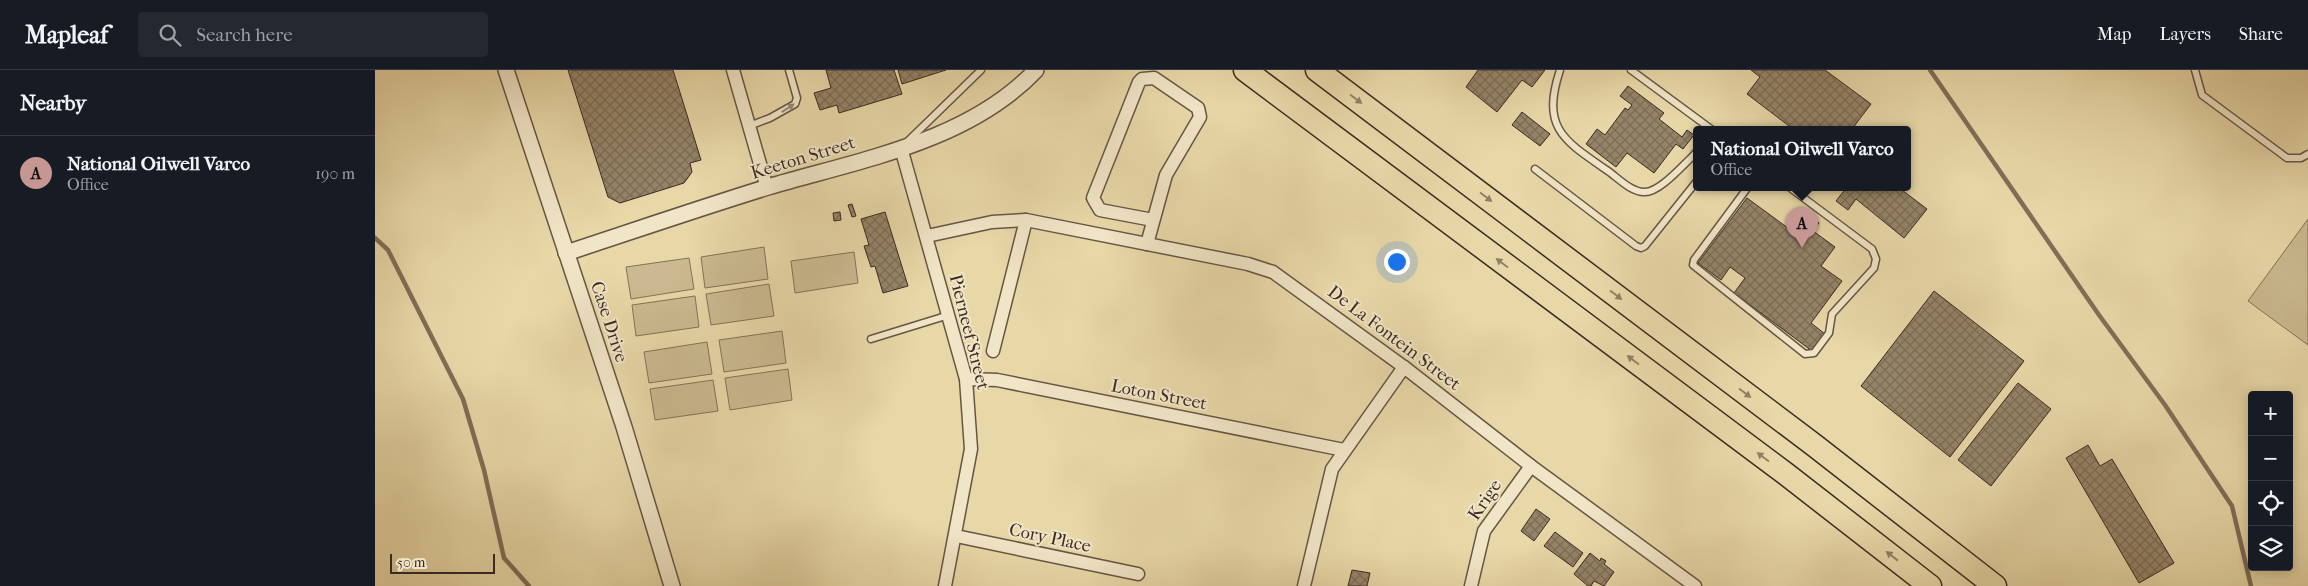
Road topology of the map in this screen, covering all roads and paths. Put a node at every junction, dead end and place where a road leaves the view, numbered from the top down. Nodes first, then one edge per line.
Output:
1 (506, 70) edge
2 (733, 70) edge
3 (789, 70) edge
4 (981, 70) edge
5 (1036, 70) edge
6 (1245, 70) edge
7 (1317, 70) edge
8 (1560, 70) edge
9 (1631, 70) edge
10 (2195, 70) edge
11 (749, 126) junction
12 (1707, 126) edge
13 (901, 148) junction
14 (2308, 154) edge
15 (1693, 159) edge
16 (1535, 169) dead end
17 (1693, 186) edge
18 (767, 188) junction
19 (1745, 191) edge
20 (1794, 191) edge
21 (1026, 220) junction
22 (1153, 220) junction
23 (927, 236) junction
24 (1147, 244) junction
25 (566, 253) junction
26 (949, 315) junction
27 (871, 339) dead end
28 (993, 351) dead end
29 (1404, 366) junction
30 (967, 379) junction
31 (1344, 450) junction
32 (1531, 466) junction
33 (956, 536) junction
34 (1138, 574) dead end
35 (1689, 584) edge
36 (672, 586) edge
37 (945, 586) edge
38 (1304, 586) edge
39 (1471, 586) edge
40 (1930, 586) edge
41 (1995, 586) edge

1 - 25 street, Case Drive
2 - 11 street
11 -> 3 lane
4 - 13 lane
5 - 13 street, Keeton Street
40 -> 6 highway
7 -> 41 highway
8 - 15 lane
9 - 12 lane
10 - 14 lane
11 - 18 street
13 - 18 street, Keeton Street
13 - 23 street, Pierneef Street
16 - 17 lane
18 - 25 street, Keeton Street
19 - 20 lane
21 - 23 street, De La Fontein Street
21 - 24 street, De La Fontein Street
21 - 28 street
22 - 22 street
22 - 24 street
23 - 26 street, Pierneef Street
24 - 29 street, De La Fontein Street
25 - 36 street, Case Drive
26 - 27 lane
26 - 30 street, Pierneef Street
29 - 31 street
29 - 32 street, De La Fontein Street
30 - 31 street, Loton Street
30 - 33 street, Pierneef Street
31 - 38 street
32 - 35 street, De La Fontein Street
32 - 39 street, Krige
33 - 34 street, Cory Place
33 - 37 street, Pierneef Street

